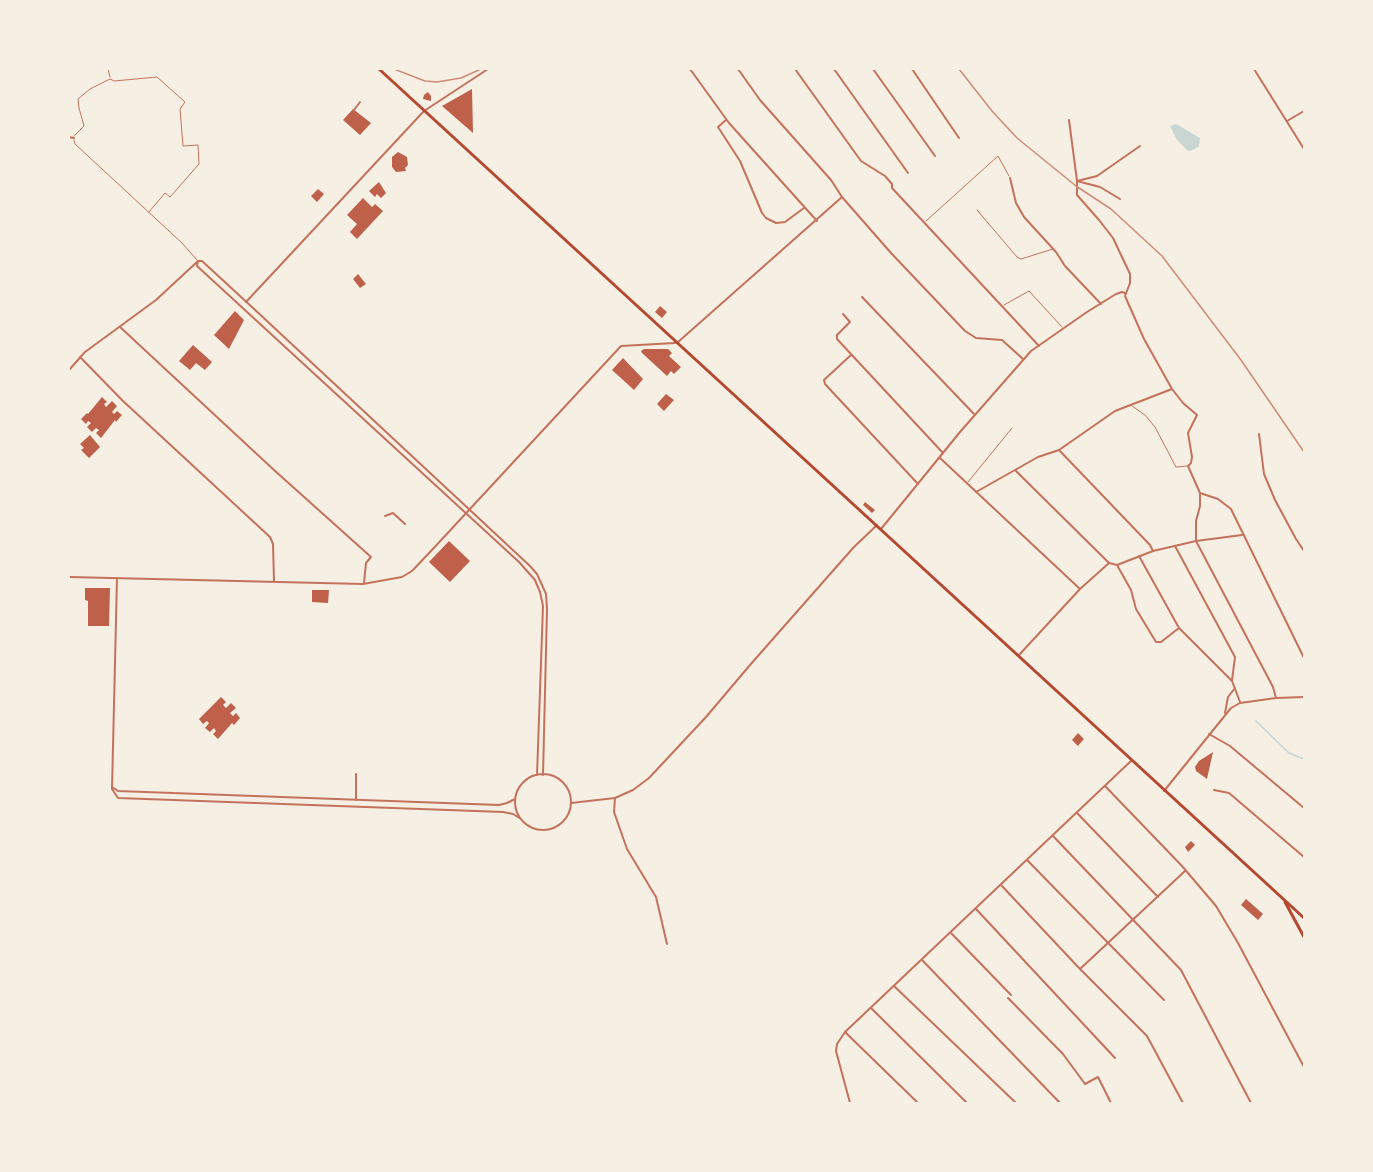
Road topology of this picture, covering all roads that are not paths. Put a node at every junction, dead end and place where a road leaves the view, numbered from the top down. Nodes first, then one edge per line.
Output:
1 (108, 69) edge
2 (379, 69) edge
3 (488, 69) edge
4 (690, 69) edge
5 (738, 69) edge
6 (795, 69) edge
7 (834, 69) edge
8 (873, 69) edge
9 (912, 69) edge
10 (1254, 69) edge
11 (110, 79) junction
12 (360, 102) dead end
13 (354, 110) dead end
14 (423, 111) junction
15 (1304, 111) edge
16 (726, 120) junction
17 (1070, 120) dead end
18 (1287, 121) junction
19 (69, 137) edge
20 (74, 138) junction
21 (959, 138) dead end
22 (1140, 146) dead end
23 (1304, 149) edge
24 (935, 156) dead end
25 (908, 173) dead end
26 (1010, 178) joint
27 (1077, 181) junction
28 (842, 197) junction
29 (1120, 199) dead end
30 (805, 207) junction
31 (977, 210) dead end
32 (148, 212) junction
33 (817, 220) junction
34 (924, 222) junction
35 (1053, 248) junction
36 (198, 261) junction
37 (1125, 293) junction
38 (862, 297) dead end
39 (246, 302) junction
40 (1101, 304) junction
41 (1003, 306) junction
42 (843, 314) dead end
43 (120, 327) junction
44 (1063, 328) junction
45 (675, 343) junction
46 (1039, 345) junction
47 (851, 355) junction
48 (80, 357) junction
49 (1023, 359) junction
50 (69, 369) edge
51 (1172, 389) junction
52 (1132, 406) junction
53 (975, 416) junction
54 (1012, 428) dead end
55 (1259, 434) dead end
56 (1059, 450) junction
57 (943, 453) junction
58 (939, 457) junction
59 (1188, 466) junction
60 (1016, 471) junction
61 (918, 483) junction
62 (967, 483) junction
63 (976, 492) junction
64 (1200, 493) junction
65 (469, 509) junction
66 (466, 513) junction
67 (385, 516) dead end
68 (405, 525) dead end
69 (877, 525) junction
70 (881, 528) junction
71 (1242, 535) junction
72 (1196, 541) junction
73 (1175, 546) junction
74 (1153, 551) junction
75 (1304, 551) edge
76 (1139, 556) junction
77 (1109, 563) junction
78 (1117, 565) junction
79 (69, 577) edge
80 (117, 578) junction
81 (274, 581) junction
82 (363, 584) junction
83 (1080, 589) junction
84 (1179, 628) junction
85 (542, 634) junction
86 (547, 637) junction
87 (1019, 656) junction
88 (1304, 658) edge
89 (1232, 681) junction
90 (1235, 687) junction
91 (540, 692) junction
92 (545, 693) junction
93 (1304, 697) edge
94 (1276, 698) junction
95 (1240, 704) junction
96 (1225, 713) junction
97 (1209, 734) junction
98 (1132, 760) junction
99 (356, 774) dead end
100 (537, 775) junction
101 (543, 775) junction
102 (1105, 786) junction
103 (112, 787) junction
104 (1214, 790) dead end
105 (1164, 791) junction
106 (210, 795) junction
107 (216, 795) junction
108 (615, 798) junction
109 (313, 799) junction
110 (318, 799) junction
111 (515, 799) junction
112 (356, 800) junction
113 (210, 801) junction
114 (215, 802) junction
115 (571, 803) junction
116 (313, 805) junction
117 (318, 805) junction
118 (1304, 808) edge
119 (1077, 813) junction
120 (521, 819) junction
121 (1053, 836) junction
122 (1304, 857) edge
123 (1028, 860) junction
124 (1185, 871) junction
125 (1001, 885) junction
126 (1158, 897) junction
127 (1282, 898) junction
128 (975, 909) junction
129 (1304, 918) edge
130 (1134, 920) junction
131 (951, 933) junction
132 (1304, 937) edge
133 (667, 944) dead end
134 (1108, 944) junction
135 (922, 960) junction
136 (1080, 969) junction
137 (894, 986) junction
138 (1164, 1000) dead end
139 (871, 1008) junction
140 (845, 1032) junction
141 (1115, 1058) dead end
142 (1304, 1067) edge
143 (850, 1103) edge
144 (918, 1103) edge
145 (968, 1103) edge
146 (1016, 1103) edge
147 (1060, 1103) edge
148 (1111, 1103) edge
149 (1183, 1103) edge
150 (1251, 1103) edge

1 - 11 lane
2 - 14 main road
3 - 14 street
4 - 16 street
5 - 28 street
6 - 34 street
7 - 25 street
8 - 24 street
9 - 21 street
10 - 18 street
11 - 20 lane
11 - 32 lane
12 - 13 street
14 - 39 street
14 - 45 main road
15 - 18 street
16 - 30 street
16 - 30 street
17 - 27 street
18 - 23 street
19 - 20 street
20 - 32 lane
22 - 27 street
26 - 34 lane
26 - 35 street
27 - 29 street
27 - 37 street
28 - 33 street
28 - 49 street
30 - 33 street
31 - 35 lane
32 - 36 lane
33 - 45 street
34 - 41 street
35 - 40 street
36 - 39 street
36 - 43 street
36 - 66 street
37 - 40 street
37 - 51 street
38 - 53 street
39 - 65 street
40 - 44 street
41 - 44 lane
41 - 46 street
42 - 47 street
43 - 48 street
43 - 82 street
44 - 46 street
45 - 65 street
45 - 69 main road
46 - 49 street
47 - 57 street
47 - 61 street
48 - 50 street
48 - 81 street
49 - 53 street
51 - 52 street
51 - 59 street
52 - 56 street
52 - 59 lane
53 - 57 street
54 - 62 lane
55 - 75 street
56 - 60 street
56 - 74 street
57 - 58 street
58 - 61 street
58 - 62 street
59 - 64 street
60 - 63 street
60 - 77 street
61 - 70 street
62 - 63 street
63 - 83 street
64 - 71 street
64 - 72 street
65 - 66 street
65 - 86 street
66 - 82 street
66 - 85 street
67 - 68 street
69 - 70 main road
69 - 108 street
70 - 87 main road
71 - 72 street
71 - 88 street
72 - 73 street
72 - 94 street
73 - 74 street
73 - 89 street
74 - 76 street
76 - 78 street
76 - 84 street
77 - 78 street
77 - 83 street
78 - 84 street
79 - 80 street
80 - 81 street
80 - 103 street
81 - 82 street
83 - 87 street
84 - 89 street
85 - 86 street
85 - 91 street
86 - 92 street
87 - 98 main road
89 - 90 street
90 - 95 street
90 - 96 street
91 - 92 street
91 - 100 street
92 - 101 street
93 - 94 street
94 - 95 street
95 - 96 street
96 - 97 street
97 - 105 street
97 - 118 street
98 - 102 street
98 - 105 main road
99 - 112 street
100 - 101 street
100 - 111 street
101 - 115 street
102 - 119 street
102 - 124 street
103 - 106 street
103 - 113 street
104 - 122 street
105 - 127 main road
106 - 107 street
106 - 113 street
107 - 109 street
107 - 114 street
108 - 115 street
108 - 133 street
109 - 110 street
109 - 116 street
110 - 112 street
110 - 117 street
111 - 112 street
111 - 120 street
113 - 114 street
114 - 116 street
115 - 120 street
116 - 117 street
117 - 120 street
119 - 121 street
119 - 126 street
121 - 123 street
121 - 130 street
123 - 125 street
123 - 134 street
124 - 126 street
124 - 142 street
125 - 128 street
125 - 136 street
126 - 130 street
127 - 129 main road
127 - 132 main road
128 - 131 street
128 - 141 street
130 - 134 street
130 - 150 street
131 - 135 street
131 - 148 street
134 - 136 street
134 - 138 street
135 - 137 street
135 - 147 street
136 - 149 street
137 - 139 street
137 - 146 street
139 - 140 street
139 - 145 street
140 - 143 street
140 - 144 street

